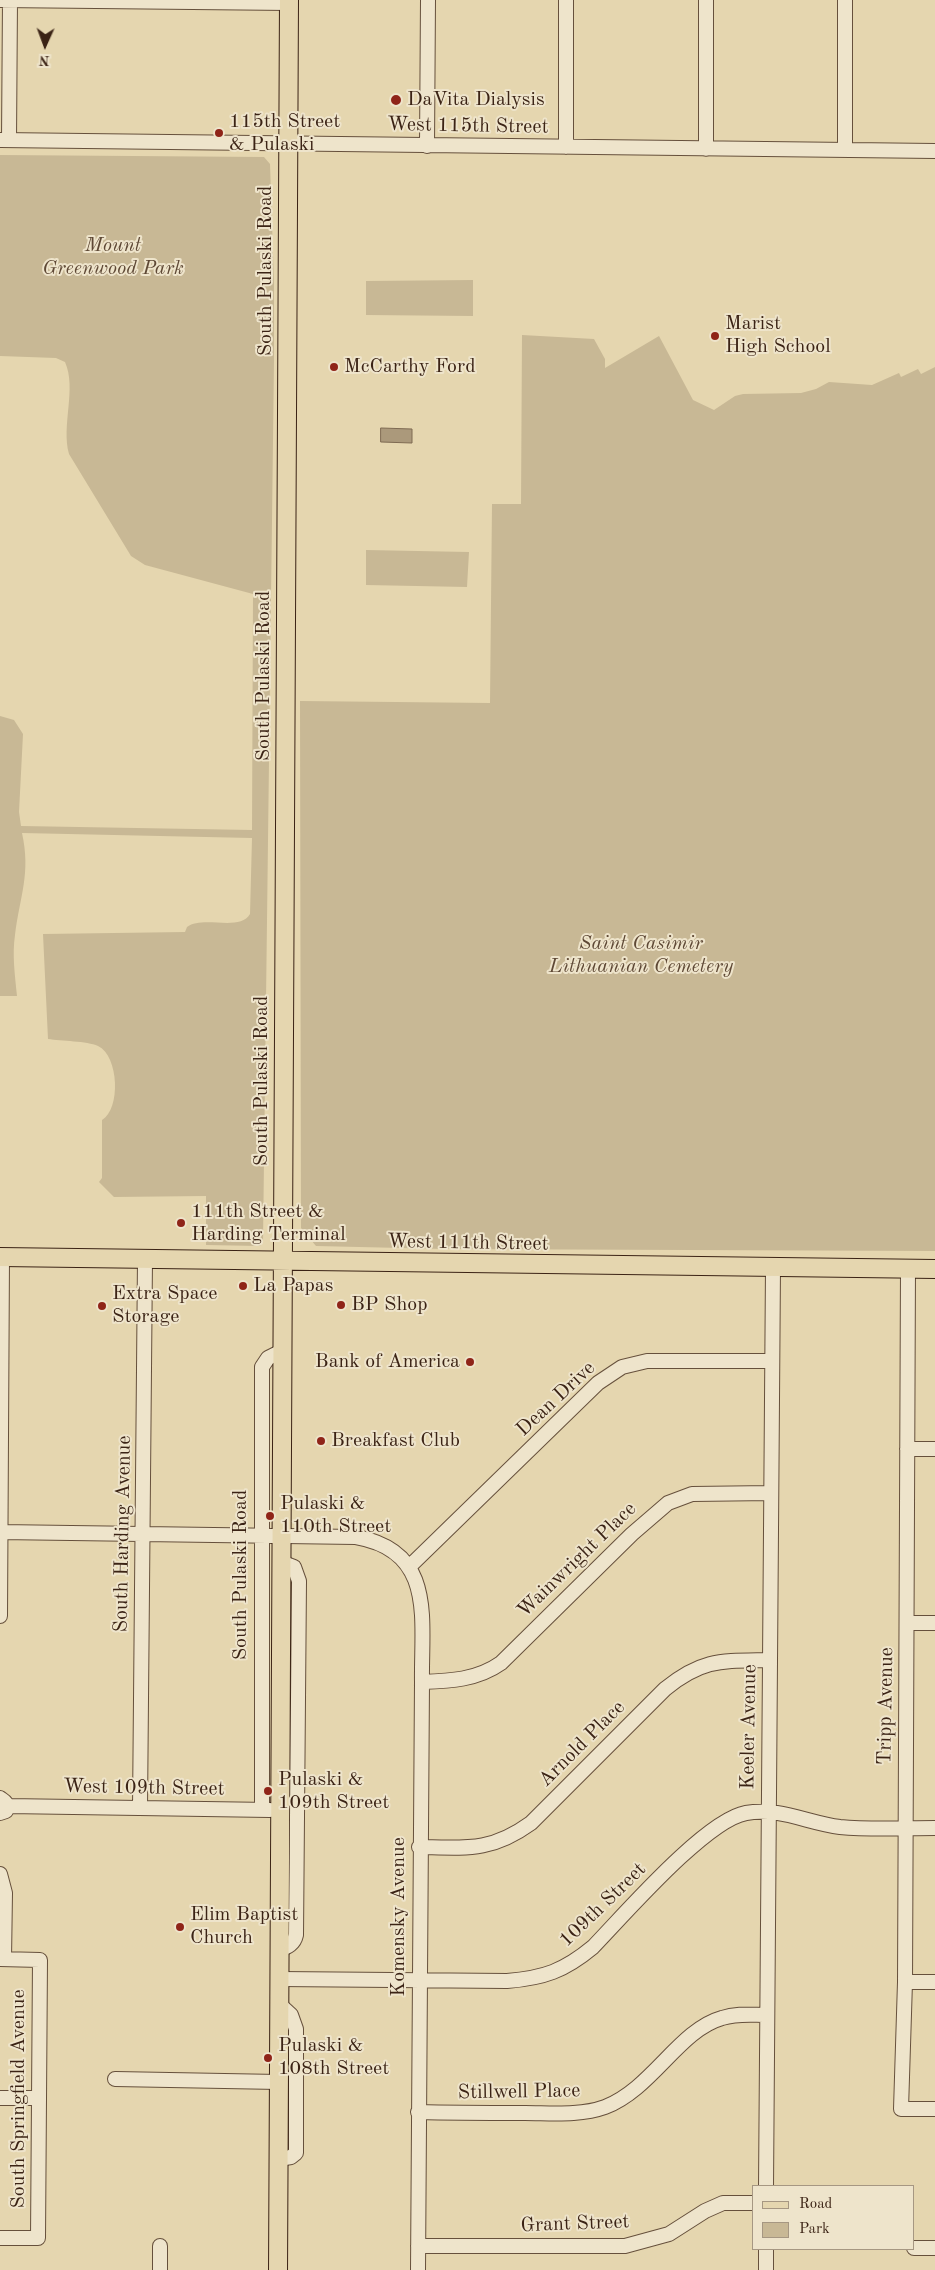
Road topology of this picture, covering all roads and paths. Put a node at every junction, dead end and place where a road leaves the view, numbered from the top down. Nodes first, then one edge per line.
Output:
1 (0, 0) edge
2 (10, 0) edge
3 (428, 0) edge
4 (566, 0) edge
5 (706, 0) edge
6 (845, 0) edge
7 (289, 1) edge
8 (4, 140) edge
9 (288, 144) junction
10 (427, 146) junction
11 (566, 147) junction
12 (706, 149) junction
13 (845, 150) junction
14 (935, 151) edge
15 (1, 1257) edge
16 (145, 1259) junction
17 (282, 1261) junction
18 (773, 1268) junction
19 (908, 1269) junction
20 (935, 1269) edge
21 (282, 1352) junction
22 (772, 1361) junction
23 (1, 1394) edge
24 (907, 1449) junction
25 (935, 1450) edge
26 (771, 1494) junction
27 (0, 1532) edge
28 (143, 1534) junction
29 (262, 1535) junction
30 (281, 1535) junction
31 (281, 1562) junction
32 (410, 1566) junction
33 (0, 1616) edge
34 (906, 1623) junction
35 (935, 1623) edge
36 (770, 1660) junction
37 (422, 1682) junction
38 (2, 1804) edge
39 (140, 1808) junction
40 (262, 1810) junction
41 (280, 1810) junction
42 (768, 1812) junction
43 (905, 1828) junction
44 (935, 1828) edge
45 (419, 1847) junction
46 (0, 1874) edge
47 (279, 1950) junction
48 (2, 1959) edge
49 (279, 1979) junction
50 (418, 1981) junction
51 (905, 1982) junction
52 (935, 1982) edge
53 (279, 2004) junction
54 (767, 2015) junction
55 (115, 2079) dead end
56 (279, 2082) junction
57 (0, 2098) edge
58 (39, 2098) junction
59 (935, 2109) edge
60 (418, 2112) junction
61 (279, 2160) junction
62 (766, 2185) edge
63 (752, 2203) edge
64 (0, 2238) edge
65 (160, 2246) dead end
66 (418, 2246) junction
67 (915, 2248) edge
68 (935, 2248) edge
69 (766, 2250) edge
70 (160, 2270) edge
71 (278, 2270) edge
72 (418, 2270) edge
73 (766, 2270) edge

1 - 2 street
2 - 7 street
2 - 8 street
3 - 10 street
4 - 11 street
5 - 12 street
6 - 13 street
7 - 9 main road, South Pulaski Road
8 - 9 street, West 115th Street
9 - 10 street, West 115th Street
9 - 17 main road, South Pulaski Road
10 - 11 street, West 115th Street
11 - 12 street, West 115th Street
12 - 13 street, West 115th Street
13 - 14 street, West 115th Street
15 - 16 main road, West 111th Street
15 - 23 street
16 - 17 main road, West 111th Street
16 - 28 street, South Harding Avenue
17 - 18 main road, West 111th Street
17 - 21 main road, South Pulaski Road
18 - 19 main road, West 111th Street
18 - 22 street, Keeler Avenue
19 - 20 main road, West 111th Street
19 - 24 street, Tripp Avenue
21 - 29 street, South Pulaski Road
21 - 30 main road, South Pulaski Road
22 - 26 street, Keeler Avenue
22 - 32 street, Dean Drive
23 - 27 street
24 - 25 street
24 - 34 street, Tripp Avenue
26 - 36 street, Keeler Avenue
26 - 37 street, Wainwright Place
27 - 28 street
27 - 33 street
28 - 29 street
28 - 39 street, South Harding Avenue
29 - 30 street
29 - 40 street, South Pulaski Road
30 - 31 main road, South Pulaski Road
30 - 32 street
31 - 41 main road, South Pulaski Road
31 - 47 street, South Pulaski Road
32 - 37 street, Komensky Avenue
34 - 35 street
34 - 43 street, Tripp Avenue
36 - 42 street, Keeler Avenue
36 - 45 street, Arnold Place
37 - 45 street, Komensky Avenue
38 - 39 street, West 109th Street
39 - 40 street, West 109th Street
40 - 41 street, West 109th Street
41 - 47 main road, South Pulaski Road
42 - 43 street, 109th Street
42 - 50 street, 109th Street
42 - 54 street, Keeler Avenue
43 - 44 street, 109th Street
43 - 51 street, Tripp Avenue
45 - 50 street, Komensky Avenue
46 - 48 street
47 - 49 main road, South Pulaski Road
48 - 58 street, South Springfield Avenue
49 - 50 street, 109th Street
49 - 53 main road, South Pulaski Road
50 - 60 street, Komensky Avenue
51 - 52 street
51 - 59 street, Tripp Avenue
53 - 56 main road, South Pulaski Road
53 - 61 street
54 - 60 street, Stillwell Place
54 - 62 street, Keeler Avenue
55 - 56 street
56 - 61 main road, South Pulaski Road
57 - 58 street
58 - 64 street, South Springfield Avenue
60 - 66 street, Komensky Avenue
61 - 71 main road, South Pulaski Road
63 - 66 street, Grant Street
65 - 70 street
66 - 72 street, Komensky Avenue
67 - 68 street
69 - 73 street

